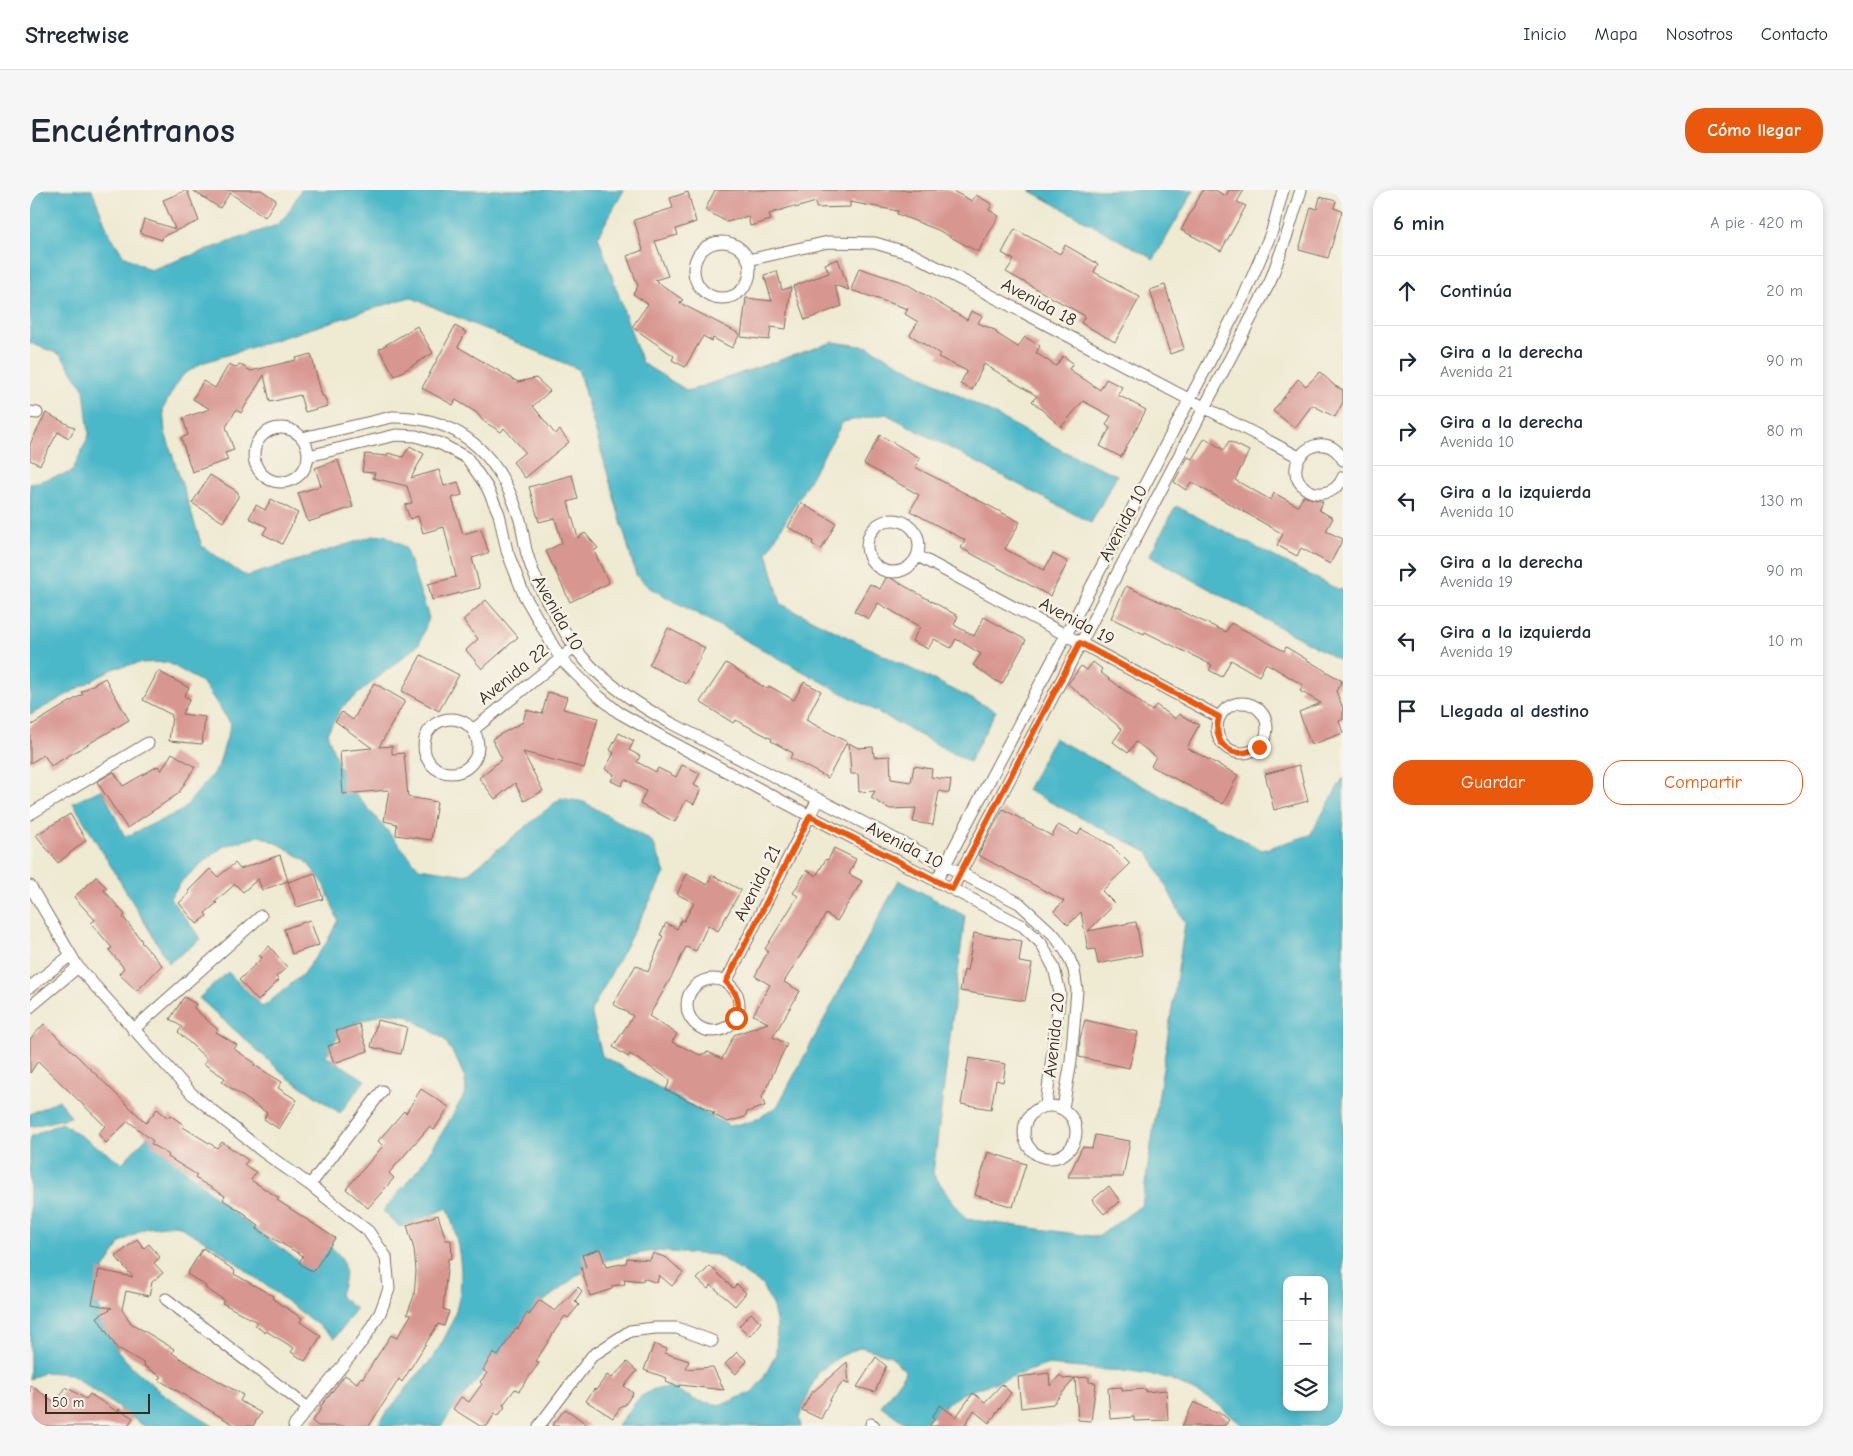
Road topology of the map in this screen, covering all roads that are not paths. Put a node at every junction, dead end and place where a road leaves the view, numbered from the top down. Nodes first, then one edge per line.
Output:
1 (1283, 190) edge
2 (1301, 190) edge
3 (748, 260) junction
4 (1190, 401) junction
5 (1204, 409) junction
6 (302, 438) junction
7 (308, 456) junction
8 (1299, 457) junction
9 (1343, 460) edge
10 (1343, 477) edge
11 (1128, 516) junction
12 (1143, 524) junction
13 (918, 556) junction
14 (1065, 634) junction
15 (1080, 643) junction
16 (575, 647) junction
17 (560, 658) junction
18 (1219, 717) junction
19 (473, 730) junction
20 (148, 743) dead end
21 (1006, 747) junction
22 (1021, 755) junction
23 (818, 799) junction
24 (30, 814) edge
25 (810, 816) junction
26 (945, 865) junction
27 (960, 873) junction
28 (936, 881) junction
29 (30, 886) edge
30 (952, 889) junction
31 (261, 916) dead end
32 (71, 954) junction
33 (78, 968) junction
34 (726, 982) junction
35 (30, 987) edge
36 (30, 1006) edge
37 (133, 1030) junction
38 (382, 1091) dead end
39 (1046, 1105) junction
40 (1063, 1108) junction
41 (310, 1185) junction
42 (166, 1299) dead end
43 (712, 1341) dead end
44 (308, 1408) junction
45 (294, 1426) edge
46 (539, 1426) edge

1 - 4 street, Avenida 10
2 - 5 street, Avenida 10
3 - 3 street
3 - 4 street, Avenida 18
4 - 5 street, Avenida 18
4 - 11 street, Avenida 10
5 - 8 street, Avenida 18
5 - 12 street, Avenida 10
6 - 7 street
6 - 7 street
6 - 16 street, Avenida 10
7 - 17 street, Avenida 10
8 - 9 street
8 - 10 street
11 - 12 street
11 - 14 street, Avenida 10
12 - 15 street, Avenida 10
13 - 13 street
13 - 14 street, Avenida 19
14 - 15 street, Avenida 19
14 - 21 street, Avenida 10
15 - 18 street, Avenida 19
15 - 22 street, Avenida 10
16 - 17 street, Avenida 22
16 - 23 street, Avenida 10
17 - 19 street, Avenida 22
17 - 25 street, Avenida 10
18 - 18 street
19 - 19 street
20 - 24 street
21 - 22 street
21 - 26 street, Avenida 10
22 - 27 street, Avenida 10
23 - 25 street, Avenida 21
23 - 26 street, Avenida 10
25 - 28 street, Avenida 10
25 - 34 street, Avenida 21
26 - 27 street, Avenida 20
26 - 28 street
27 - 30 street, Avenida 10
27 - 40 street, Avenida 20
28 - 30 street, Avenida 10
29 - 32 street
30 - 39 street, Avenida 20
31 - 37 street
32 - 33 street
32 - 35 street
33 - 36 street
33 - 37 street
34 - 34 street
37 - 41 street
38 - 41 street
39 - 40 street
39 - 40 street
41 - 44 street
42 - 44 street
43 - 46 street
44 - 45 street

